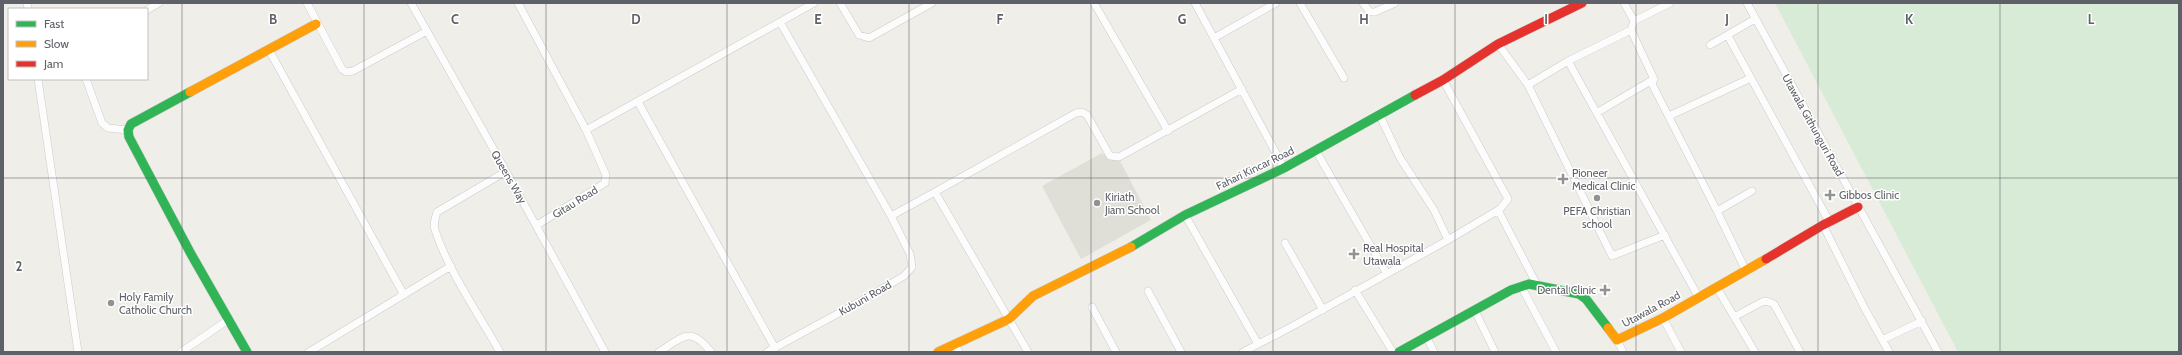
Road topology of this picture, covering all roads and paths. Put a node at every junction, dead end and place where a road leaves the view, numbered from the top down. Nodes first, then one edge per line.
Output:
1 (159, 3) edge
2 (307, 3) edge
3 (411, 3) edge
4 (518, 3) edge
5 (814, 3) edge
6 (840, 3) edge
7 (932, 3) edge
8 (1094, 3) edge
9 (1195, 3) edge
10 (1276, 3) edge
11 (1300, 3) edge
12 (1363, 3) edge
13 (1395, 3) edge
14 (1582, 3) edge
15 (1624, 3) edge
16 (1670, 3) edge
17 (1747, 3) edge
18 (148, 9) edge
19 (1755, 19) junction
20 (1634, 21) junction
21 (780, 22) junction
22 (316, 24) junction
23 (1631, 30) junction
24 (427, 32) junction
25 (1728, 36) junction
26 (1214, 38) junction
27 (1498, 44) junction
28 (1710, 45) dead end
29 (269, 50) junction
30 (1568, 61) junction
31 (1344, 78) dead end
32 (1750, 78) junction
33 (1654, 79) junction
34 (38, 80) edge
35 (86, 80) edge
36 (1444, 80) junction
37 (1528, 85) junction
38 (1242, 89) junction
39 (638, 102) junction
40 (1598, 112) junction
41 (1380, 116) junction
42 (1668, 116) junction
43 (128, 130) junction
44 (586, 130) junction
45 (1168, 131) junction
46 (1316, 151) junction
47 (1284, 168) junction
48 (505, 172) junction
49 (1752, 191) dead end
50 (935, 192) junction
51 (1858, 207) junction
52 (1498, 210) junction
53 (1717, 211) junction
54 (1185, 215) junction
55 (891, 216) junction
56 (1827, 224) junction
57 (537, 225) junction
58 (1665, 235) junction
59 (1448, 240) junction
60 (1285, 243) dead end
61 (451, 266) junction
62 (1746, 271) junction
63 (1387, 274) junction
64 (1537, 285) junction
65 (1521, 286) junction
66 (1717, 288) junction
67 (1355, 290) junction
68 (1148, 291) dead end
69 (404, 295) junction
70 (1699, 298) junction
71 (1092, 308) dead end
72 (1323, 310) junction
73 (1475, 311) junction
74 (1734, 317) junction
75 (1663, 318) junction
76 (1009, 319) junction
77 (228, 320) junction
78 (1922, 321) junction
79 (1426, 336) junction
80 (1617, 340) junction
81 (1882, 340) junction
82 (1258, 344) junction
83 (775, 348) junction
84 (957, 348) edge
85 (78, 352) edge
86 (181, 352) edge
87 (247, 352) edge
88 (309, 352) edge
89 (500, 352) edge
90 (605, 352) edge
91 (659, 352) edge
92 (711, 352) edge
93 (767, 352) edge
94 (938, 352) edge
95 (1028, 352) edge
96 (1116, 352) edge
97 (1181, 352) edge
98 (1242, 352) edge
99 (1393, 352) edge
100 (1399, 352) edge
101 (1434, 352) edge
102 (1495, 352) edge
103 (1556, 352) edge
104 (1623, 352) edge
105 (1681, 352) edge
106 (1755, 352) edge
107 (1800, 352) edge
108 (1889, 352) edge
109 (1938, 352) edge

1 - 18 street
2 - 22 street
3 - 24 street, Queens Way
4 - 44 street
5 - 21 street
6 - 7 street
8 - 45 street
9 - 26 street
10 - 26 street
11 - 31 street
12 - 13 street
14 - 27 street, Fahari Kincar Road
15 - 20 street
16 - 20 street
17 - 19 street, Utawala Githunguri Road
19 - 25 street
19 - 51 street, Utawala Githunguri Road
20 - 23 street
21 - 39 street
21 - 55 street
22 - 24 street
22 - 29 street
23 - 30 street
23 - 33 street
24 - 48 street, Queens Way
25 - 28 street
25 - 32 street
26 - 38 street
27 - 36 street, Fahari Kincar Road
27 - 37 street
29 - 43 street
29 - 69 street
30 - 37 street
30 - 40 street
32 - 42 street
32 - 56 street
33 - 40 street
33 - 42 street
34 - 85 street
35 - 43 street
36 - 41 street, Fahari Kincar Road
36 - 52 street
37 - 58 street
38 - 45 street
38 - 47 street
39 - 44 street
39 - 83 street
40 - 58 street
41 - 46 street, Fahari Kincar Road
41 - 59 street
42 - 53 street
43 - 77 street
44 - 57 street, Gitau Road
45 - 50 street
46 - 47 street, Fahari Kincar Road
46 - 63 street
47 - 54 street, Fahari Kincar Road
48 - 57 street, Queens Way
48 - 61 street
49 - 53 street
50 - 55 street
50 - 76 street
51 - 56 street, Utawala Road
51 - 78 street, Utawala Githunguri Road
52 - 59 street
52 - 64 street
53 - 62 street
54 - 76 street, Fahari Kincar Road
54 - 82 street
55 - 83 street, Kubuni Road
56 - 62 street, Utawala Road
56 - 81 street
57 - 90 street, Queens Way
58 - 70 street
59 - 63 street
60 - 72 street
61 - 69 street
61 - 89 street
62 - 66 street, Utawala Road
63 - 67 street
64 - 65 street, Utawala Road
64 - 80 street, Utawala Road
65 - 73 street, Utawala Road
65 - 103 street
66 - 70 street, Utawala Road
66 - 74 street
67 - 72 street
67 - 99 street
68 - 97 street
69 - 88 street
70 - 75 street, Utawala Road
71 - 96 street
72 - 82 street
73 - 79 street, Utawala Road
73 - 102 street
74 - 106 street
74 - 107 street
75 - 80 street, Utawala Road
75 - 105 street
76 - 84 street, Fahari Kincar Road
76 - 95 street
77 - 86 street
77 - 87 street
78 - 81 street
78 - 109 street, Utawala Githunguri Road
79 - 100 street, Utawala Road
79 - 101 street
80 - 104 street
81 - 108 street
82 - 98 street
83 - 93 street, Kubuni Road
84 - 94 street, Fahari Kincar Road
91 - 92 street

